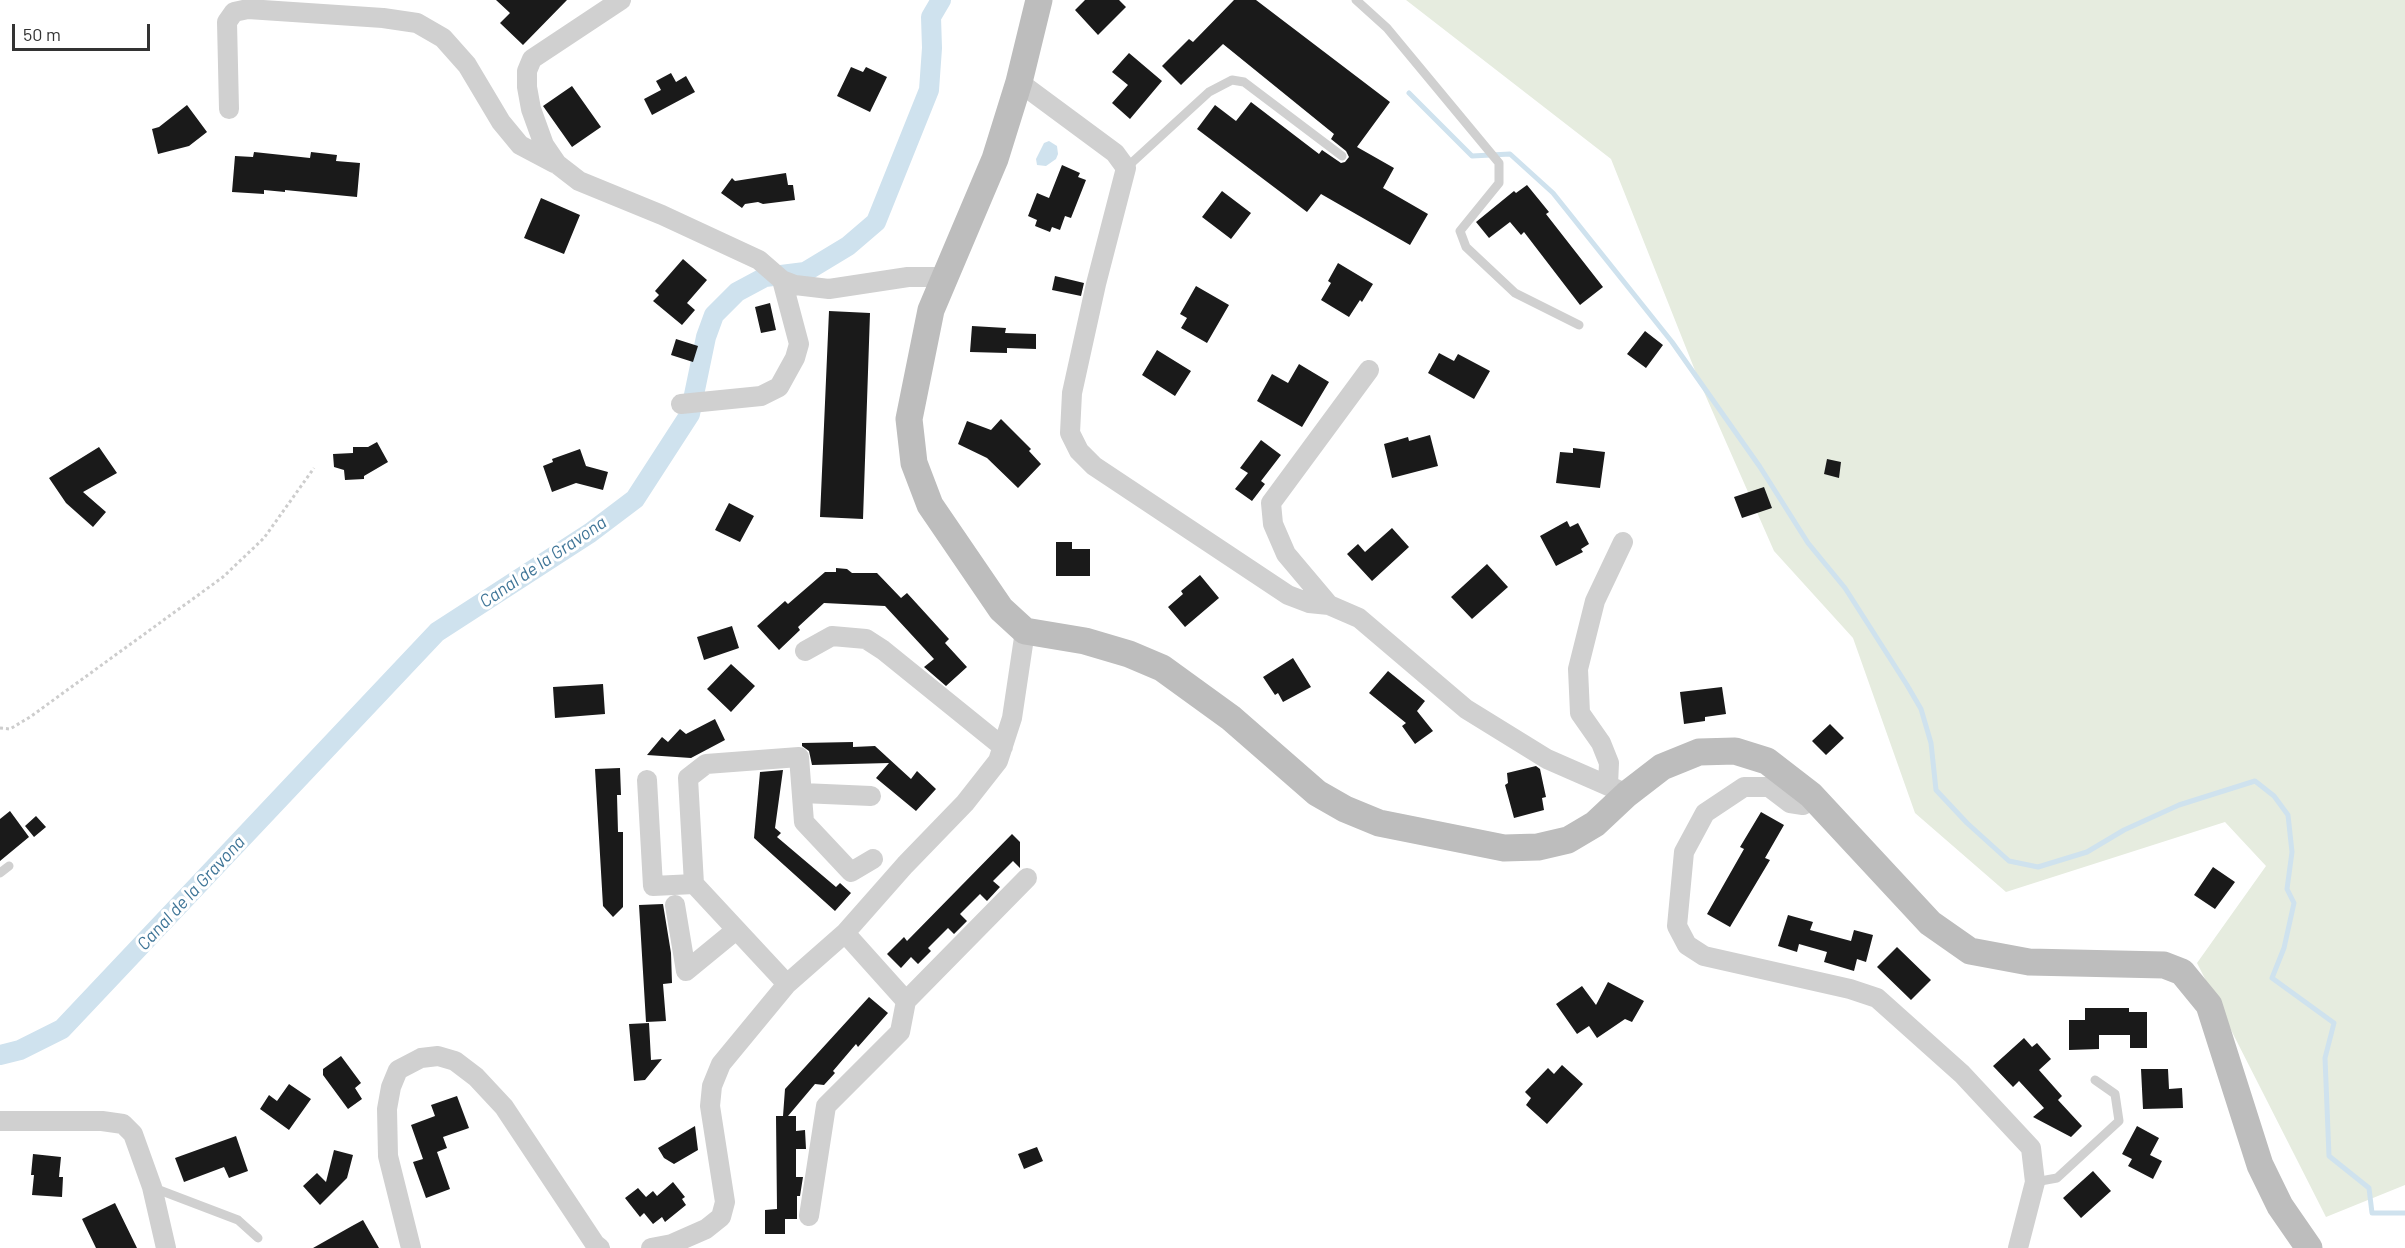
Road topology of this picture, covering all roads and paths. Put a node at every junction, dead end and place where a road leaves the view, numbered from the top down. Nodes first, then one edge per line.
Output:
1 (621, 0) edge
2 (1039, 0) edge
3 (1356, 0) edge
4 (1019, 82) junction
5 (229, 109) dead end
6 (1342, 156) dead end
7 (557, 164) junction
8 (1126, 168) junction
9 (944, 278) junction
10 (783, 280) junction
11 (1579, 325) dead end
12 (1369, 370) dead end
13 (691, 404) dead end
14 (314, 468) dead end
15 (1623, 542) dead end
16 (1329, 604) junction
17 (1025, 631) junction
18 (805, 651) dead end
19 (0, 728) edge
20 (1003, 747) junction
21 (647, 780) dead end
22 (1617, 790) junction
23 (802, 793) junction
24 (1811, 795) junction
25 (871, 796) dead end
26 (873, 859) dead end
27 (9, 866) dead end
28 (0, 873) edge
29 (1027, 878) dead end
30 (694, 884) junction
31 (675, 905) dead end
32 (736, 930) junction
33 (845, 933) junction
34 (787, 984) junction
35 (906, 1001) junction
36 (2095, 1080) dead end
37 (0, 1121) edge
38 (2035, 1182) junction
39 (152, 1187) junction
40 (809, 1216) dead end
41 (258, 1238) dead end
42 (671, 1246) edge
43 (166, 1248) edge
44 (411, 1248) edge
45 (600, 1248) edge
46 (651, 1248) edge
47 (2018, 1248) edge
48 (2309, 1248) edge

1 - 7 street
2 - 4 street
3 - 11 lane
4 - 8 street
4 - 9 street
5 - 7 street
6 - 8 lane
7 - 10 street
8 - 16 street
9 - 10 street
9 - 17 street
10 - 13 street
12 - 16 street
14 - 19 path
15 - 22 street
16 - 22 street
17 - 20 street
17 - 22 street
18 - 20 street
20 - 33 street
21 - 30 street
22 - 24 street
23 - 25 street
23 - 26 street
23 - 30 street
24 - 38 street
24 - 48 street
27 - 28 lane
29 - 35 street
30 - 32 street
31 - 32 street
32 - 34 street
33 - 34 street
33 - 35 street
34 - 42 street
35 - 40 street
36 - 38 lane
37 - 39 street
38 - 47 street
39 - 41 lane
39 - 43 street
42 - 46 street
44 - 45 street

